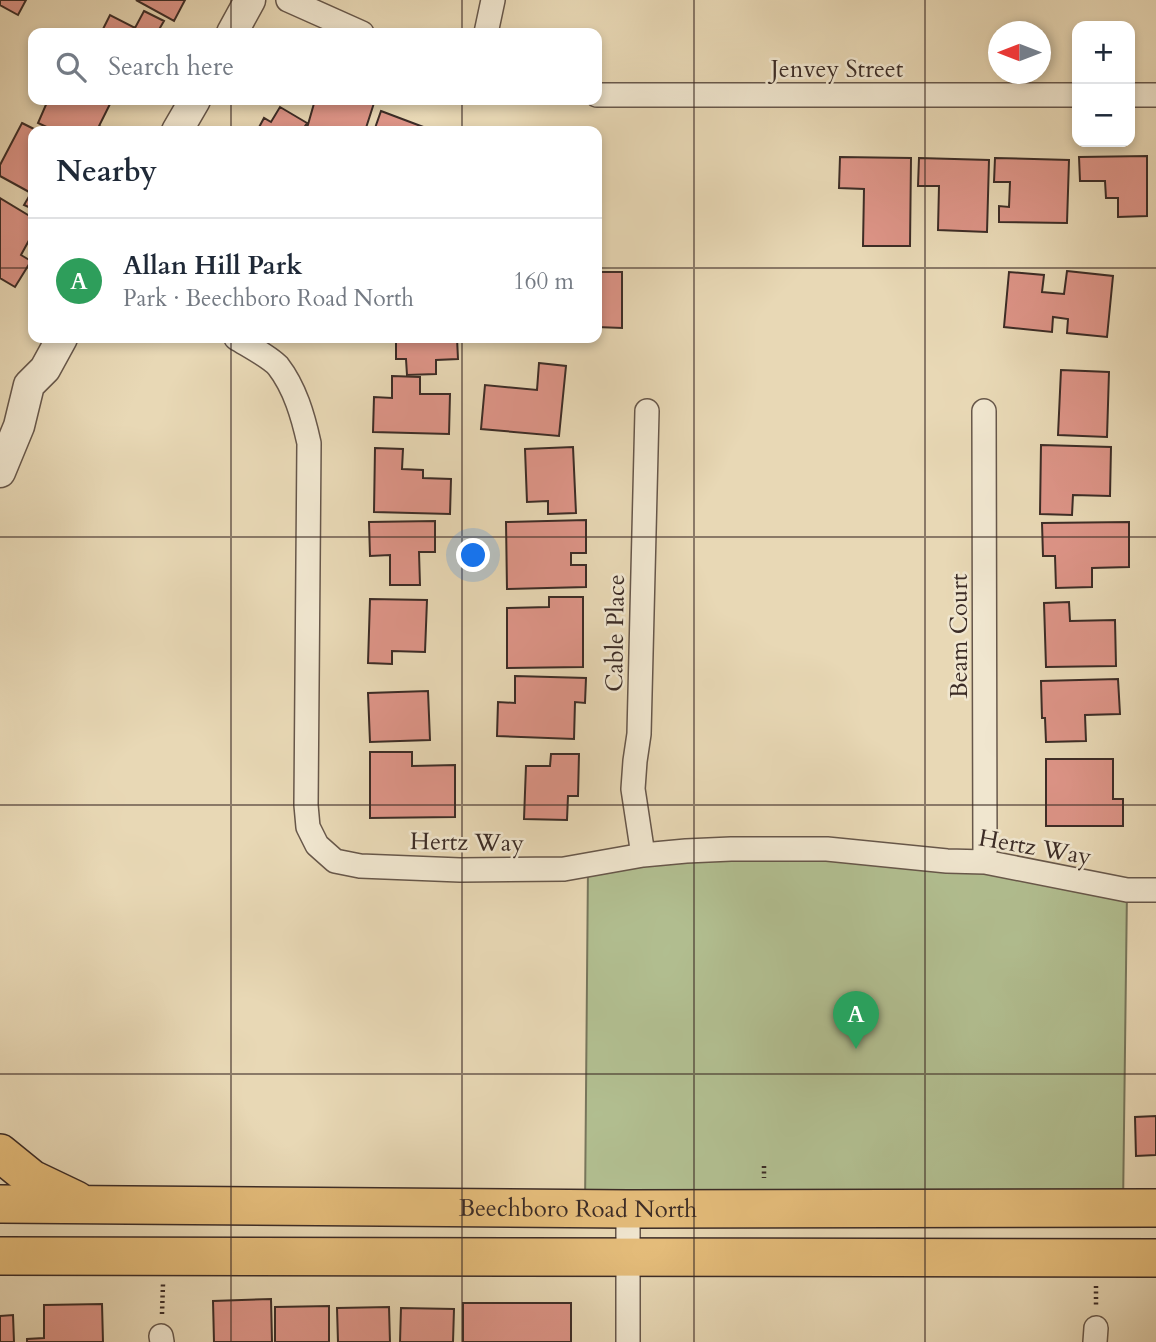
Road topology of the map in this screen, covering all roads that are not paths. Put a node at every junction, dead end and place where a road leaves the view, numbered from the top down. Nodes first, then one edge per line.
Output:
1 (250, 0) edge
2 (288, 0) edge
3 (493, 0) edge
4 (235, 28) edge
5 (351, 28) edge
6 (487, 28) edge
7 (602, 95) edge
8 (1072, 95) edge
9 (1135, 95) edge
10 (1156, 95) edge
11 (192, 105) edge
12 (180, 126) edge
13 (59, 343) edge
14 (244, 343) edge
15 (647, 411) dead end
16 (984, 411) dead end
17 (0, 472) edge
18 (643, 855) junction
19 (985, 862) junction
20 (1156, 890) edge
21 (0, 1153) edge
22 (0, 1204) edge
23 (85, 1205) junction
24 (1156, 1208) edge
25 (628, 1209) junction
26 (0, 1256) edge
27 (628, 1256) junction
28 (1156, 1258) edge
29 (628, 1342) edge

1 - 4 street
2 - 5 street
3 - 6 street
7 - 8 street, Jenvey Street
9 - 10 street
11 - 12 street
13 - 17 street
14 - 18 street, Hertz Way
15 - 18 street, Cable Place
16 - 19 street, Beam Court
18 - 19 street, Hertz Way
19 - 20 street, Hertz Way
21 - 23 main road
22 - 23 main road, Beechboro Road North
23 - 25 main road, Beechboro Road North
24 - 25 main road, Beechboro Road North
25 - 27 street
26 - 27 main road, Beechboro Road North
27 - 28 main road, Beechboro Road North
27 - 29 street

